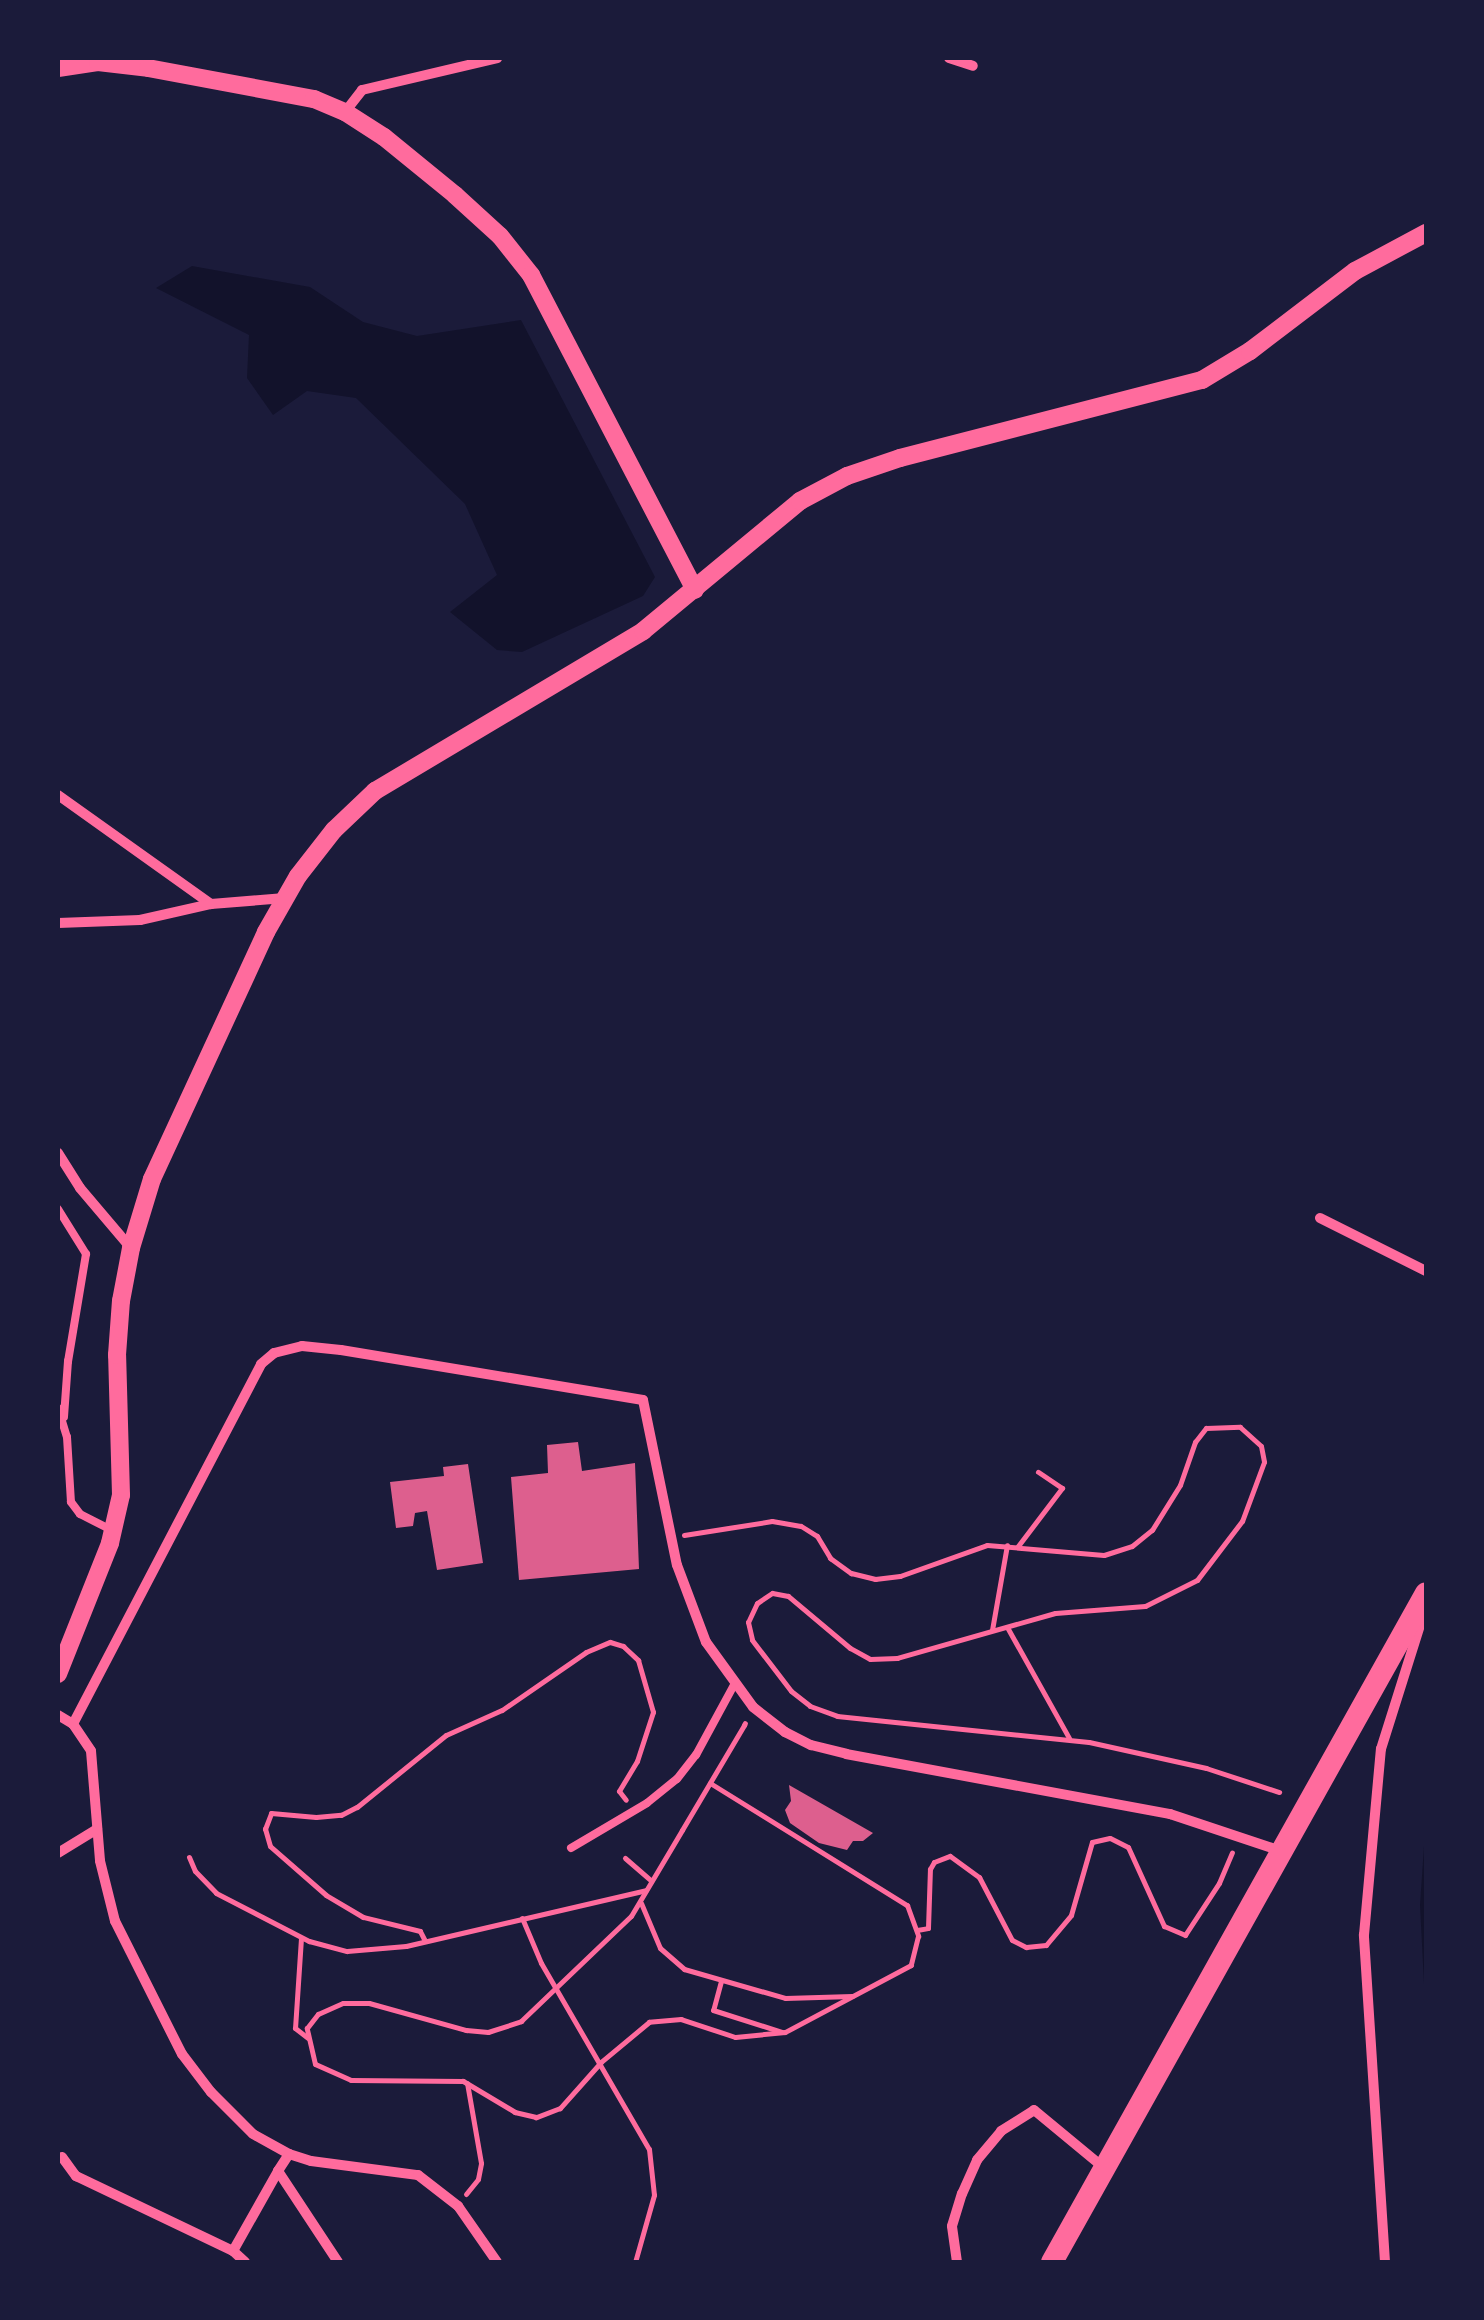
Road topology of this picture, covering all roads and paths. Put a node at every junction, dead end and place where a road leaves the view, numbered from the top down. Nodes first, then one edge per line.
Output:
1 (497, 58) edge
2 (950, 58) edge
3 (973, 66) dead end
4 (58, 68) edge
5 (346, 112) junction
6 (1426, 233) edge
7 (695, 590) junction
8 (58, 795) edge
9 (285, 898) junction
10 (211, 904) junction
11 (58, 922) edge
12 (58, 1153) edge
13 (58, 1210) edge
14 (1320, 1218) dead end
15 (130, 1248) junction
16 (1426, 1270) edge
17 (58, 1408) edge
18 (64, 1417) junction
19 (1038, 1472) dead end
20 (113, 1531) junction
21 (671, 1537) junction
22 (1008, 1545) junction
23 (1018, 1546) junction
24 (1426, 1594) edge
25 (1426, 1604) edge
26 (1007, 1628) junction
27 (992, 1632) junction
28 (58, 1674) edge
29 (734, 1684) junction
30 (756, 1709) junction
31 (58, 1714) edge
32 (73, 1724) junction
33 (1070, 1740) junction
34 (710, 1783) junction
35 (1279, 1792) dead end
36 (633, 1811) junction
37 (97, 1829) junction
38 (1240, 1837) junction
39 (572, 1848) dead end
40 (1284, 1852) junction
41 (58, 1853) edge
42 (190, 1857) dead end
43 (624, 1858) dead end
44 (652, 1882) junction
45 (646, 1890) junction
46 (640, 1900) junction
47 (522, 1918) junction
48 (916, 1930) junction
49 (302, 1938) junction
50 (425, 1941) junction
51 (721, 1981) junction
52 (557, 1988) junction
53 (856, 1996) junction
54 (785, 2032) junction
55 (308, 2038) junction
56 (601, 2062) junction
57 (467, 2083) junction
58 (289, 2154) junction
59 (62, 2158) dead end
60 (1104, 2169) junction
61 (278, 2171) junction
62 (458, 2206) junction
63 (233, 2251) junction
64 (245, 2262) edge
65 (338, 2262) edge
66 (497, 2262) edge
67 (635, 2262) edge
68 (957, 2262) edge
69 (1052, 2262) edge
70 (1385, 2262) edge

1 - 5 street
2 - 3 street
4 - 5 street
5 - 7 street
6 - 7 street
7 - 9 street
8 - 10 street
9 - 10 street
9 - 15 street
10 - 11 street
12 - 15 street
13 - 18 lane
14 - 16 street
15 - 20 street
17 - 18 lane
18 - 20 lane
19 - 23 path
20 - 28 street
21 - 22 path
21 - 29 street
21 - 32 street
22 - 23 path
22 - 27 path
23 - 26 path
24 - 40 highway
25 - 70 street
26 - 27 path
26 - 33 path
27 - 33 path
29 - 30 street
29 - 36 lane
30 - 34 path
30 - 38 street
31 - 32 street
32 - 37 street
33 - 35 path
34 - 44 path
34 - 48 path
36 - 39 lane
36 - 50 path
37 - 41 street
37 - 58 street
38 - 40 street
38 - 48 path
40 - 60 highway
42 - 49 path
43 - 44 path
44 - 45 path
45 - 46 path
45 - 47 path
46 - 51 path
46 - 52 path
47 - 50 path
47 - 52 path
48 - 53 path
49 - 50 path
49 - 55 path
51 - 53 path
51 - 54 path
52 - 55 path
52 - 56 path
53 - 54 path
54 - 56 path
55 - 57 path
56 - 57 path
56 - 67 path
57 - 62 path
58 - 61 street
58 - 62 street
59 - 63 street
60 - 68 street
60 - 69 highway
61 - 63 street
61 - 65 street
62 - 66 street
63 - 64 street

